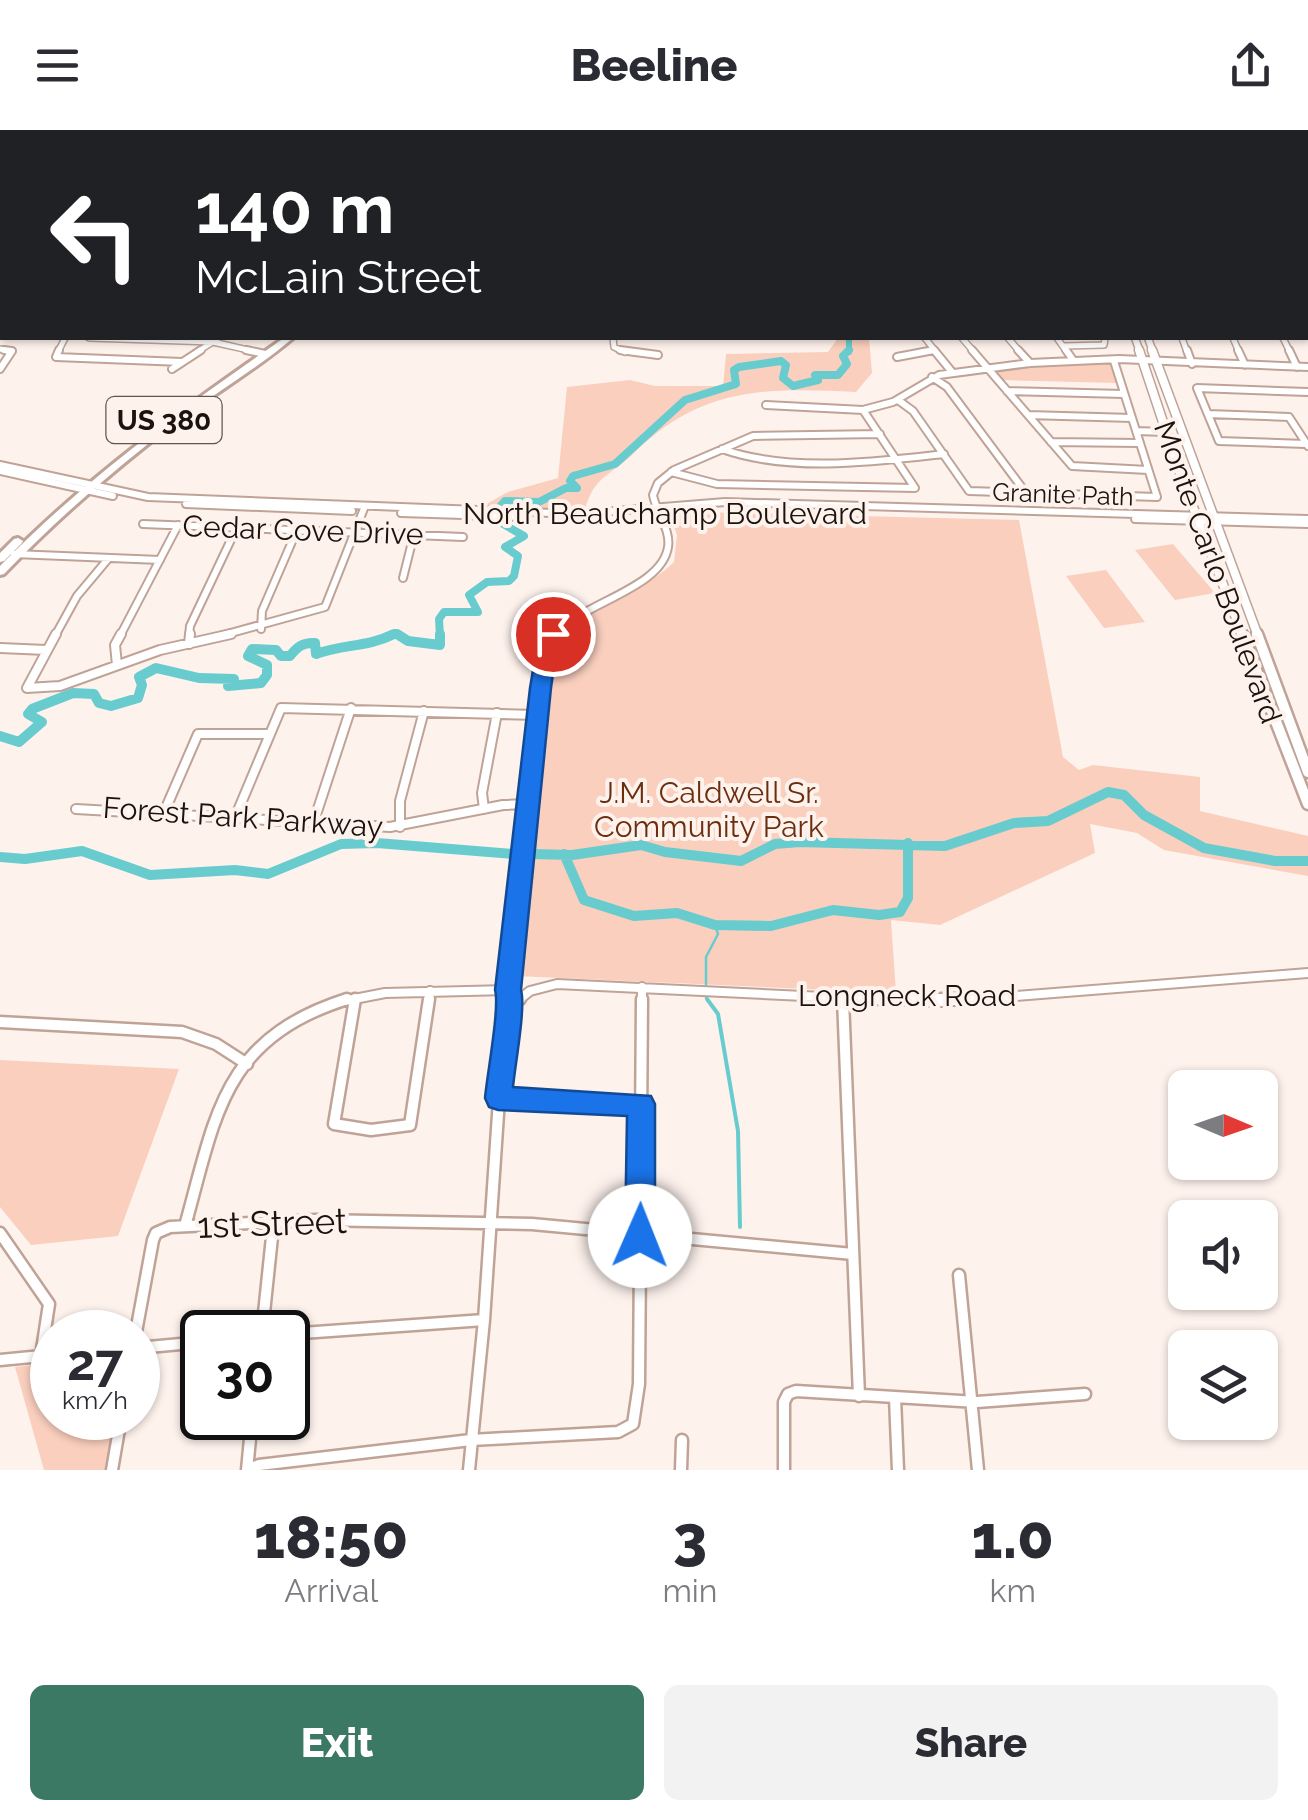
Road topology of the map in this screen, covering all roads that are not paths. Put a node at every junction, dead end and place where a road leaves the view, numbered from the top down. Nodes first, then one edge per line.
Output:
1 (64, 340) edge
2 (216, 340) edge
3 (278, 340) edge
4 (285, 340) edge
5 (613, 340) edge
6 (926, 340) edge
7 (964, 340) edge
8 (1010, 340) edge
9 (1058, 340) edge
10 (1136, 340) edge
11 (1149, 340) edge
12 (1183, 340) edge
13 (1234, 340) edge
14 (1283, 340) edge
15 (1106, 341) edge
16 (1064, 346) junction
17 (0, 348) edge
18 (934, 350) junction
19 (262, 354) junction
20 (658, 355) dead end
21 (898, 356) dead end
22 (1073, 360) junction
23 (1114, 361) junction
24 (182, 362) junction
25 (1141, 362) junction
26 (1157, 362) junction
27 (1030, 363) junction
28 (1192, 364) junction
29 (1245, 365) junction
30 (987, 367) junction
31 (1298, 367) junction
32 (172, 368) dead end
33 (1308, 368) edge
34 (0, 369) edge
35 (952, 372) junction
36 (932, 378) junction
37 (1007, 391) junction
38 (1308, 392) edge
39 (1124, 394) junction
40 (898, 400) junction
41 (766, 405) dead end
42 (864, 410) junction
43 (1208, 414) junction
44 (1028, 415) junction
45 (1132, 418) junction
46 (1136, 431) junction
47 (1166, 432) junction
48 (880, 434) junction
49 (1050, 442) junction
50 (1139, 443) junction
51 (1307, 445) edge
52 (722, 449) junction
53 (944, 454) junction
54 (898, 460) junction
55 (0, 468) edge
56 (1148, 470) junction
57 (671, 472) junction
58 (83, 487) junction
59 (834, 487) junction
60 (1026, 493) junction
61 (162, 498) junction
62 (142, 502) junction
63 (364, 508) junction
64 (835, 508) junction
65 (656, 510) junction
66 (1198, 519) junction
67 (1212, 519) junction
68 (1308, 522) edge
69 (143, 524) dead end
70 (178, 525) junction
71 (238, 527) junction
72 (296, 530) junction
73 (355, 532) junction
74 (414, 534) junction
75 (463, 537) dead end
76 (7, 555) edge
77 (108, 558) junction
78 (160, 560) junction
79 (0, 572) edge
80 (404, 578) dead end
81 (261, 629) junction
82 (190, 644) junction
83 (0, 648) edge
84 (46, 650) junction
85 (117, 665) junction
86 (351, 708) junction
87 (424, 711) junction
88 (497, 714) junction
89 (538, 715) junction
90 (268, 734) junction
91 (1308, 772) edge
92 (528, 804) junction
93 (1308, 804) edge
94 (76, 809) dead end
95 (484, 809) junction
96 (162, 816) junction
97 (234, 820) junction
98 (313, 824) junction
99 (400, 827) junction
100 (1308, 973) edge
101 (642, 987) junction
102 (508, 990) junction
103 (430, 991) junction
104 (843, 997) junction
105 (355, 998) junction
106 (512, 1005) junction
107 (0, 1022) edge
108 (247, 1064) junction
109 (498, 1098) junction
110 (641, 1104) junction
111 (274, 1218) junction
112 (490, 1223) junction
113 (186, 1226) junction
114 (0, 1233) edge
115 (640, 1236) junction
116 (853, 1254) junction
117 (959, 1275) dead end
118 (49, 1310) edge
119 (140, 1310) edge
120 (264, 1310) edge
121 (484, 1320) junction
122 (310, 1332) edge
123 (30, 1357) edge
124 (0, 1360) edge
125 (1085, 1394) dead end
126 (859, 1396) junction
127 (895, 1398) junction
128 (970, 1402) junction
129 (117, 1440) edge
130 (250, 1440) edge
131 (471, 1440) junction
132 (682, 1440) dead end
133 (112, 1470) edge
134 (247, 1470) edge
135 (469, 1470) edge
136 (680, 1470) edge
137 (784, 1470) edge
138 (898, 1470) edge
139 (978, 1470) edge

1 - 24 street
2 - 19 street
2 - 24 street
3 - 19 highway, US 380
4 - 19 highway, US 380
5 - 20 street
6 - 18 street
7 - 30 street
8 - 27 street
9 - 16 street
10 - 25 main road, Monte Carlo Boulevard
11 - 26 main road, Monte Carlo Boulevard
12 - 28 street
13 - 29 street
14 - 31 street
15 - 16 street
16 - 22 street
17 - 34 street
18 - 21 street
18 - 35 street
19 - 58 highway, US 380
22 - 23 street
22 - 27 street
23 - 25 street
23 - 39 street
24 - 32 street
25 - 26 street
25 - 47 main road, Monte Carlo Boulevard
26 - 28 street
26 - 67 main road, Monte Carlo Boulevard
27 - 30 street
28 - 29 street
29 - 31 street
30 - 35 street
30 - 37 street
31 - 33 street
35 - 36 street
36 - 40 street
36 - 60 street
37 - 39 street
37 - 44 street
38 - 43 street
39 - 45 street
40 - 42 street
40 - 53 street
41 - 42 street
42 - 48 street
43 - 51 street
43 - 51 street
44 - 45 street
44 - 49 street
45 - 46 street
46 - 47 street
46 - 50 street
47 - 66 main road, Monte Carlo Boulevard
48 - 52 street
48 - 54 street
49 - 50 street
49 - 56 street
50 - 56 street
52 - 54 street
52 - 57 street
53 - 54 street
53 - 60 street, Granite Path
54 - 59 street
55 - 58 street
56 - 60 street, Granite Path
57 - 59 street
57 - 65 street
58 - 61 street, North Beauchamp Boulevard
58 - 62 street, North Beauchamp Boulevard
58 - 76 highway, US 380
59 - 64 street
61 - 62 street
61 - 63 street, North Beauchamp Boulevard
62 - 63 street, North Beauchamp Boulevard
63 - 65 street, North Beauchamp Boulevard
63 - 73 street
64 - 65 street, North Beauchamp Boulevard
64 - 66 street, North Beauchamp Boulevard
65 - 89 street
66 - 67 street, North Beauchamp Boulevard
66 - 93 main road, Monte Carlo Boulevard
67 - 68 street, North Beauchamp Boulevard
67 - 91 main road, Monte Carlo Boulevard
69 - 70 street, Cedar Cove Drive
70 - 71 street, Cedar Cove Drive
70 - 78 street
71 - 72 street, Cedar Cove Drive
71 - 82 street
72 - 73 street, Cedar Cove Drive
72 - 81 street
73 - 74 street, Cedar Cove Drive
73 - 81 street
74 - 75 street, Cedar Cove Drive
74 - 80 street
76 - 77 street
76 - 79 highway, US 380
77 - 78 street
77 - 84 street
78 - 85 street
81 - 82 street
82 - 85 street
83 - 84 street
84 - 85 street
86 - 87 street
86 - 90 street
86 - 98 street
87 - 88 street
87 - 99 street
88 - 89 street
88 - 95 street
89 - 92 street
90 - 96 street
90 - 97 street
92 - 95 street, Forest Park Parkway
92 - 102 street
94 - 96 street, Forest Park Parkway
95 - 99 street, Forest Park Parkway
96 - 97 street, Forest Park Parkway
97 - 98 street, Forest Park Parkway
98 - 99 street, Forest Park Parkway
100 - 104 street, Longneck Road
101 - 104 street, Longneck Road
101 - 106 street, Longneck Road
101 - 110 street
102 - 103 street
102 - 106 street
103 - 105 street
103 - 105 street
104 - 116 street
105 - 108 street
106 - 109 street
107 - 108 street
108 - 113 street
109 - 110 street
109 - 112 street
110 - 115 street
111 - 112 street, 1st Street
111 - 113 street, 1st Street
111 - 120 street
112 - 115 street, 1st Street
112 - 121 street
113 - 119 street, 1st Street
114 - 118 street
115 - 116 street, 1st Street
115 - 131 street
116 - 126 street
117 - 128 street
121 - 122 street
121 - 131 street
123 - 124 street
125 - 128 street
126 - 127 street
126 - 137 street
127 - 128 street
127 - 138 street
128 - 139 street
129 - 133 street
130 - 134 street
131 - 134 street
131 - 135 street
132 - 136 street

